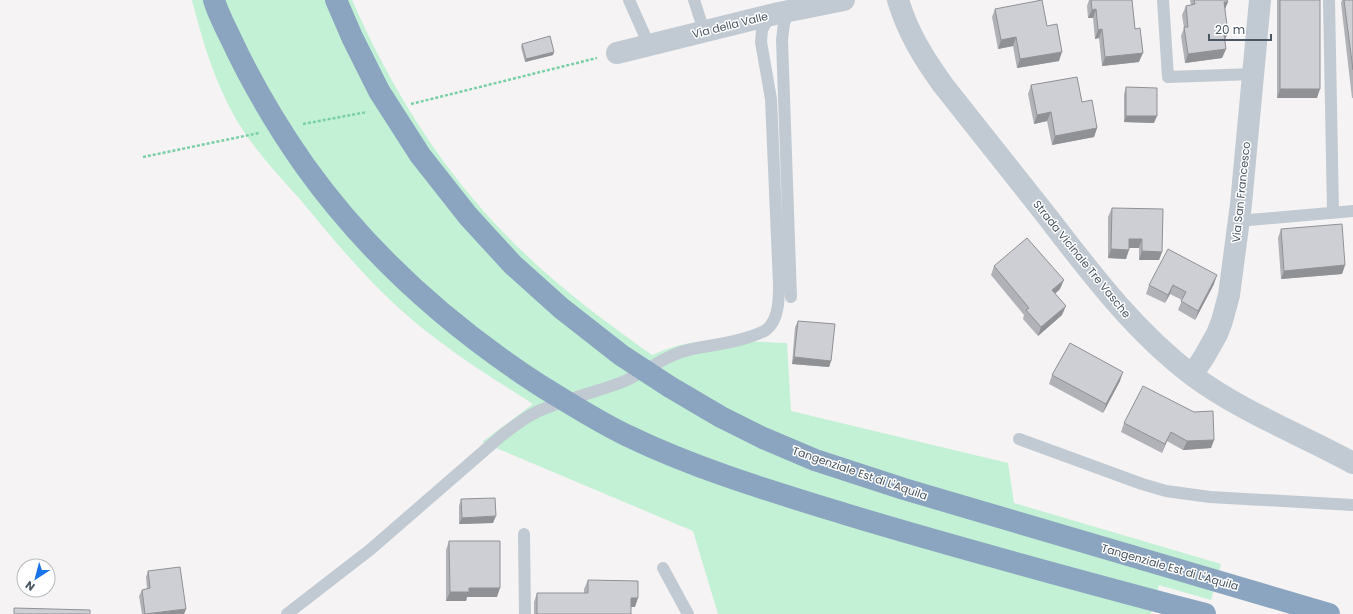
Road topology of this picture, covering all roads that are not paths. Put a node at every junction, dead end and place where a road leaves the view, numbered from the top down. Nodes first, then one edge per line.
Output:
1 (214, 0) edge
2 (336, 0) edge
3 (629, 0) edge
4 (694, 0) edge
5 (844, 0) edge
6 (898, 0) edge
7 (1163, 0) edge
8 (1260, 0) edge
9 (1329, 0) edge
10 (780, 12) junction
11 (704, 31) junction
12 (649, 45) junction
13 (617, 53) dead end
14 (1254, 74) junction
15 (1353, 210) edge
16 (1334, 212) junction
17 (1238, 221) junction
18 (791, 297) dead end
19 (1192, 375) junction
20 (1019, 439) dead end
21 (1353, 463) edge
22 (1353, 505) edge
23 (524, 534) dead end
24 (662, 568) dead end
25 (287, 614) edge
26 (525, 614) edge
27 (688, 614) edge
28 (1205, 614) edge
29 (1329, 614) edge

1 - 28 highway
2 - 29 highway, Tangenziale Est di L'Aquila
3 - 12 lane
4 - 11 lane
5 - 10 street, Via della Valle
6 - 19 street, Strada Vicinale Tre Vasche
7 - 14 lane
8 - 14 street, Via San Francesco
9 - 16 lane
10 - 11 street, Via della Valle
10 - 18 lane
10 - 25 lane
11 - 12 street, Via della Valle
12 - 13 street, Via della Valle
14 - 17 street, Via San Francesco
15 - 16 lane
16 - 17 lane
17 - 19 street, Via San Francesco
19 - 21 street, Strada Vicinale Tre Vasche
20 - 22 lane
23 - 26 lane
24 - 27 lane

